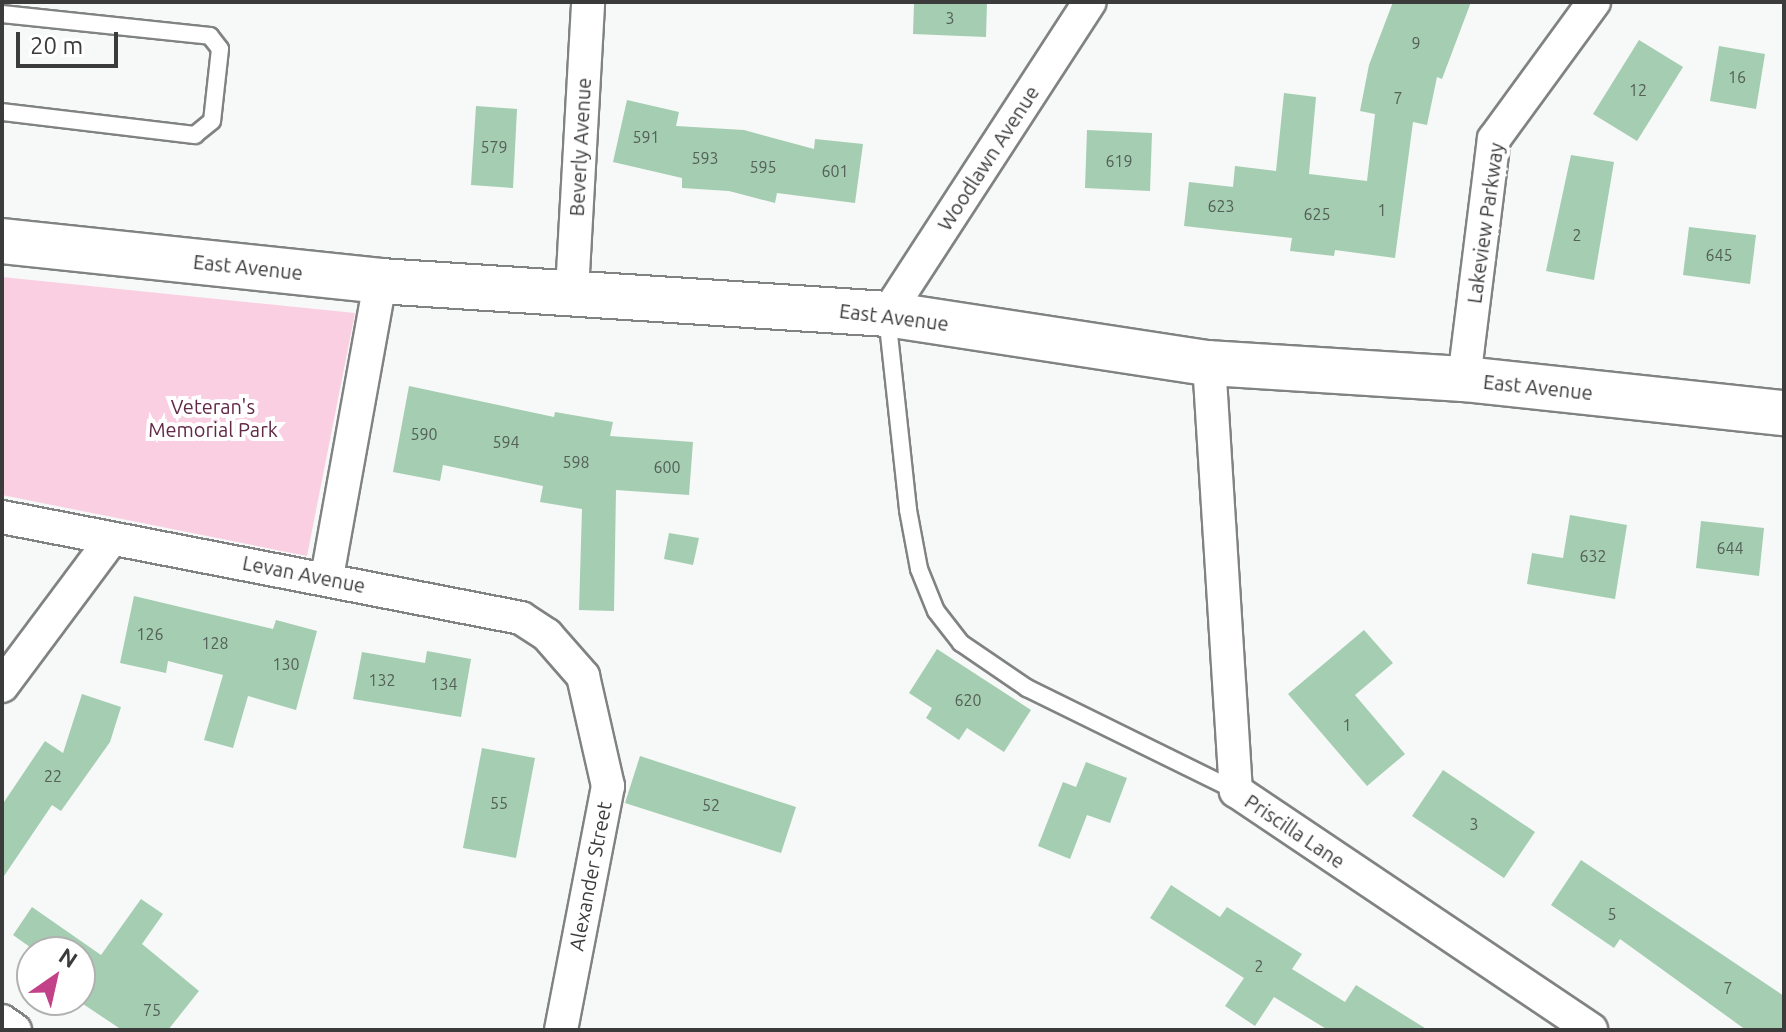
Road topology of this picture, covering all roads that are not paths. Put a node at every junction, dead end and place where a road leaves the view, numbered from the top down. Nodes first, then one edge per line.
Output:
1 (588, 2) edge
2 (1090, 2) edge
3 (1594, 2) edge
4 (2, 14) edge
5 (1068, 17) edge
6 (2, 112) edge
7 (2, 241) edge
8 (380, 281) junction
9 (572, 291) junction
10 (887, 314) junction
11 (1209, 363) junction
12 (1464, 379) junction
13 (1784, 413) edge
14 (2, 517) edge
15 (111, 540) junction
16 (327, 577) junction
17 (583, 676) joint
18 (2, 686) edge
19 (1236, 791) junction
20 (2, 1021) edge
21 (15, 1030) edge
22 (561, 1030) edge
23 (1591, 1030) edge

1 - 9 street, Beverly Avenue
2 - 5 street, Woodlawn Avenue
3 - 12 street, Lakeview Parkway
4 - 6 lane
5 - 10 street, Woodlawn Avenue
7 - 8 highway, East Avenue
8 - 9 highway, East Avenue
8 - 16 street
9 - 10 highway, East Avenue
10 - 11 highway, East Avenue
10 - 19 lane
11 - 12 highway, East Avenue
11 - 19 street, Priscilla Lane
12 - 13 highway, East Avenue
14 - 15 street, Levan Avenue
15 - 16 street, Levan Avenue
15 - 18 street
16 - 17 street, Levan Avenue
17 - 22 street, Alexander Street
19 - 23 street, Priscilla Lane
20 - 21 street

